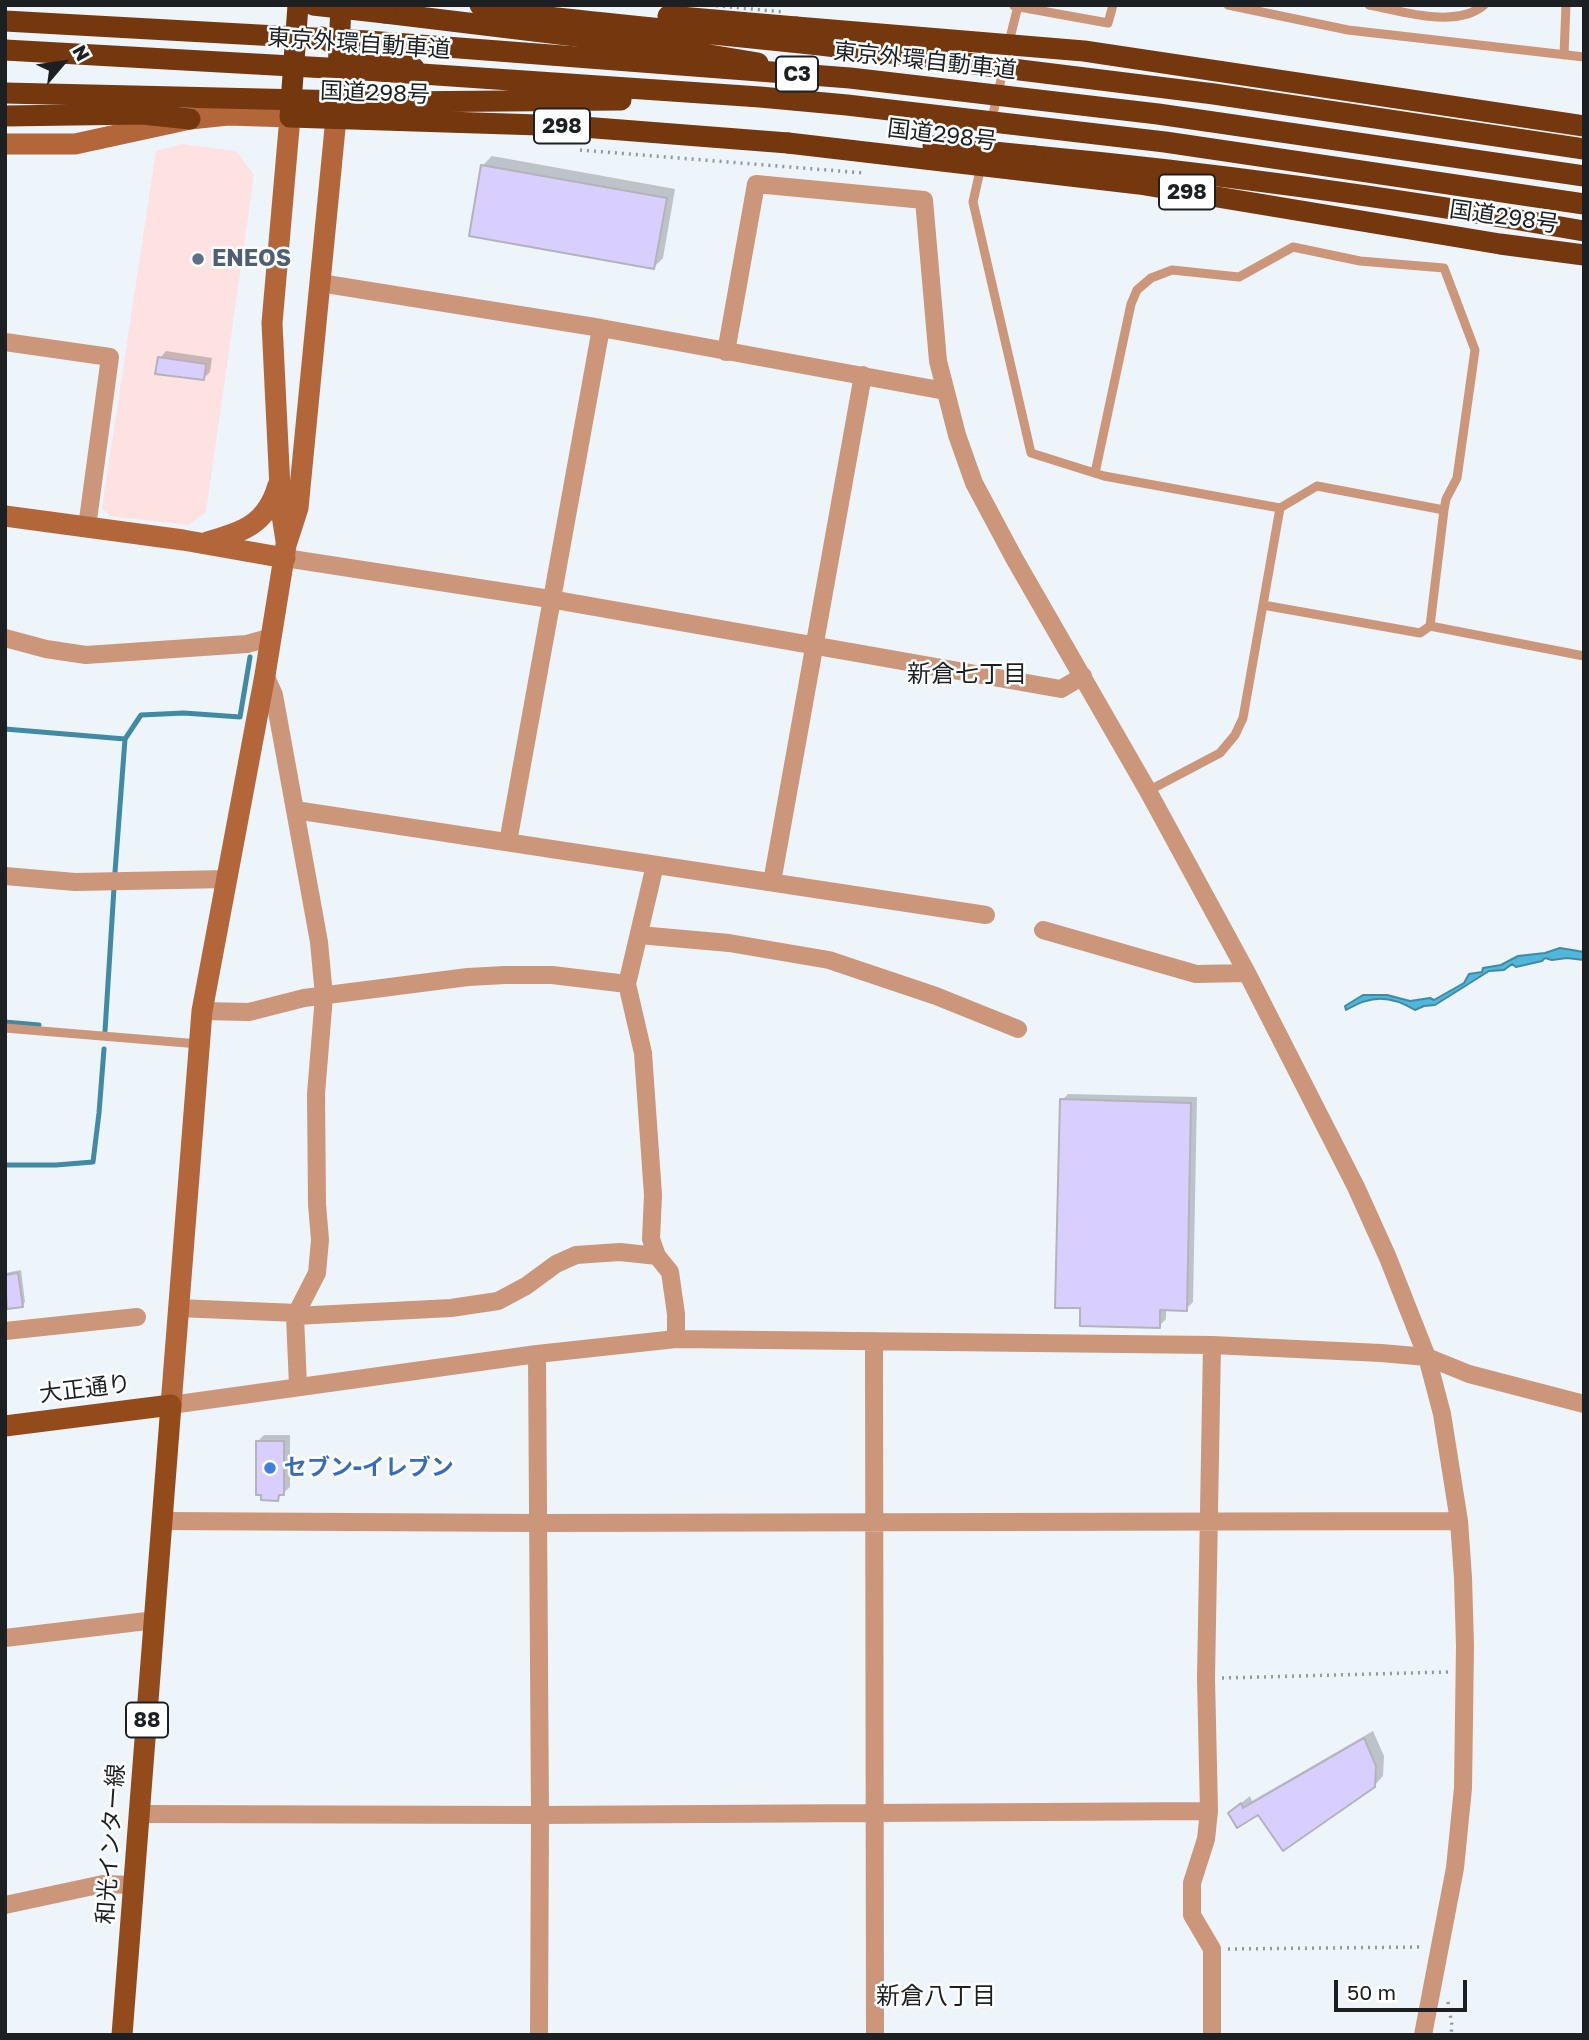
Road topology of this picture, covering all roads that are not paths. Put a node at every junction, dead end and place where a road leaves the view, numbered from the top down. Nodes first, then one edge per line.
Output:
1 (313, 5) edge
2 (341, 5) edge
3 (480, 5) edge
4 (540, 5) edge
5 (1074, 5) edge
6 (1113, 5) edge
7 (1228, 5) edge
8 (1368, 5) edge
9 (1484, 5) edge
10 (1566, 5) edge
11 (1015, 6) edge
12 (298, 13) edge
13 (1075, 17) junction
14 (5, 21) edge
15 (339, 48) junction
16 (5, 50) edge
17 (1564, 55) junction
18 (1584, 57) edge
19 (850, 78) junction
20 (5, 93) edge
21 (760, 97) junction
22 (5, 116) edge
23 (290, 117) junction
24 (336, 118) junction
25 (190, 119) junction
26 (570, 126) junction
27 (1584, 126) edge
28 (788, 143) junction
29 (5, 145) edge
30 (1584, 149) edge
31 (1584, 176) edge
32 (1584, 204) edge
33 (1584, 231) edge
34 (1584, 255) edge
35 (320, 283) junction
36 (601, 328) junction
37 (5, 342) edge
38 (726, 352) junction
39 (863, 375) junction
40 (945, 391) junction
41 (280, 473) junction
42 (1095, 473) junction
43 (1280, 508) junction
44 (1444, 510) junction
45 (5, 516) edge
46 (87, 527) junction
47 (202, 543) junction
48 (286, 551) junction
49 (550, 599) junction
50 (1263, 605) junction
51 (1430, 626) junction
52 (271, 637) junction
53 (5, 638) edge
54 (815, 646) junction
55 (1584, 656) edge
56 (265, 675) junction
57 (1083, 676) junction
58 (1149, 792) junction
59 (295, 810) junction
60 (508, 842) junction
61 (655, 865) junction
62 (5, 876) edge
63 (227, 879) junction
64 (772, 882) junction
65 (986, 915) dead end
66 (1043, 930) dead end
67 (639, 935) junction
68 (1247, 973) junction
69 (627, 984) junction
70 (324, 996) junction
71 (202, 1011) junction
72 (5, 1028) edge
73 (1018, 1029) dead end
74 (200, 1044) junction
75 (657, 1256) junction
76 (178, 1308) junction
77 (296, 1315) junction
78 (137, 1317) dead end
79 (5, 1331) edge
80 (676, 1339) junction
81 (874, 1341) junction
82 (1212, 1345) junction
83 (537, 1354) junction
84 (1427, 1357) junction
85 (298, 1386) junction
86 (1584, 1404) edge
87 (171, 1405) junction
88 (5, 1426) edge
89 (163, 1521) junction
90 (1459, 1521) junction
91 (876, 1522) junction
92 (1209, 1522) junction
93 (539, 1523) junction
94 (155, 1620) junction
95 (5, 1638) edge
96 (1209, 1811) junction
97 (875, 1813) junction
98 (139, 1814) junction
99 (540, 1815) junction
100 (134, 1885) junction
101 (5, 1905) edge
102 (122, 2035) edge
103 (539, 2035) edge
104 (875, 2035) edge
105 (1212, 2035) edge
106 (1423, 2035) edge

1 - 19 highway, bridge
2 - 15 highway
3 - 30 highway, bridge
4 - 27 highway, bridge
5 - 13 lane
6 - 13 lane
7 - 17 lane
8 - 9 lane
10 - 17 lane
11 - 13 lane
11 - 42 lane
12 - 15 highway
12 - 23 highway
14 - 19 highway, 東京外環自動車道 / C3, bridge
15 - 24 highway
15 - 26 highway
16 - 21 highway, 東京外環自動車道 / C3, bridge
17 - 18 lane
19 - 31 highway, 東京外環自動車道 / C3, bridge
20 - 21 highway, bridge
21 - 32 highway, 東京外環自動車道 / C3, bridge
22 - 25 highway
23 - 24 highway, 国道298号 / 298
23 - 25 street
23 - 41 street
24 - 26 highway, 国道298号 / 298
24 - 35 street
25 - 29 street
26 - 28 highway, 国道298号 / 298
28 - 33 highway, bridge
28 - 34 highway, 国道298号 / 298, bridge
35 - 36 street
35 - 48 street
36 - 38 street
36 - 49 street
37 - 46 street
38 - 39 street
38 - 40 street
39 - 40 street
39 - 54 street
40 - 57 street
41 - 47 street
41 - 48 street
42 - 43 lane
42 - 44 lane
43 - 44 lane
43 - 50 lane
44 - 51 lane
45 - 46 street
46 - 47 street
47 - 48 street
48 - 49 street
48 - 52 street
49 - 54 street
49 - 60 street
50 - 51 lane
50 - 58 lane
51 - 55 lane
52 - 53 street
52 - 56 street
54 - 57 street
54 - 64 street
56 - 59 street
56 - 63 street
57 - 58 street
58 - 68 street
59 - 60 street
59 - 70 street
60 - 61 street
61 - 64 street
61 - 67 street
62 - 63 street
63 - 71 street
64 - 65 street
66 - 68 street
67 - 69 street
67 - 73 street
68 - 84 street
69 - 70 street
69 - 75 street
70 - 71 street
70 - 77 street
71 - 74 street
72 - 74 lane
74 - 76 street
75 - 77 street
75 - 80 street
76 - 77 street
76 - 87 street
77 - 85 street
78 - 79 street
80 - 81 street
80 - 83 street
81 - 82 street
81 - 91 street
82 - 84 street
82 - 92 street
83 - 85 street
83 - 93 street
84 - 86 street
84 - 90 street
85 - 87 street
87 - 88 main road, 大正通り
87 - 89 main road, 和光インター線 / 88
89 - 93 street
89 - 94 main road, 和光インター線 / 88
90 - 92 street
90 - 106 street
91 - 92 street
91 - 93 street
91 - 97 street
92 - 96 street
93 - 99 street
94 - 95 street
94 - 98 main road, 和光インター線 / 88
96 - 97 street
96 - 105 street
97 - 99 street
97 - 104 street
98 - 99 street
98 - 100 main road, 和光インター線 / 88
99 - 103 street
100 - 101 street
100 - 102 main road, 和光インター線 / 88

